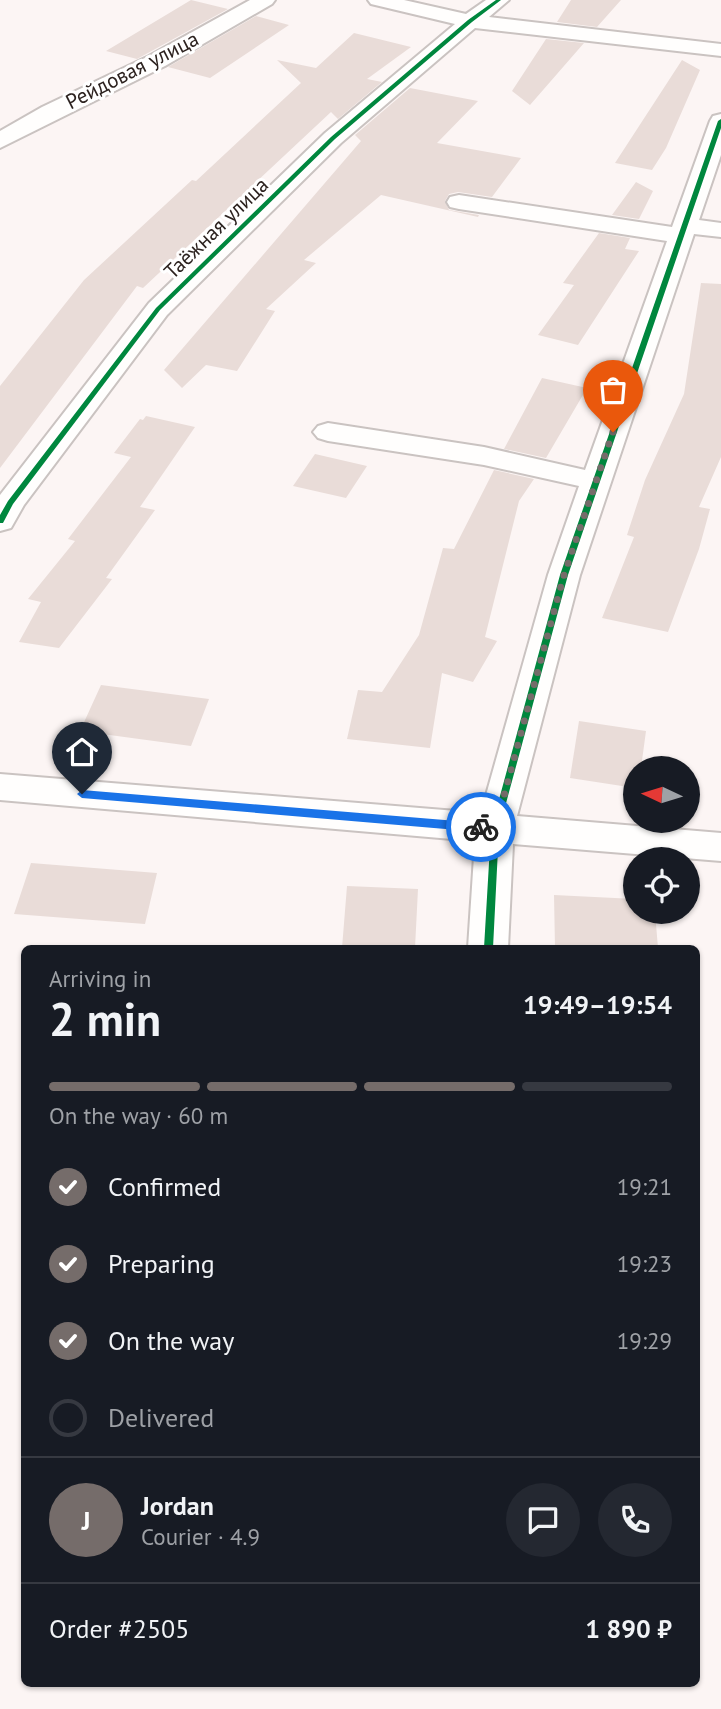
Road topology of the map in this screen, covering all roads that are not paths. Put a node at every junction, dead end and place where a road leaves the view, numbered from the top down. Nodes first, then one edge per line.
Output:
1 (265, 0) edge
2 (379, 0) edge
3 (499, 0) edge
4 (470, 21) junction
5 (721, 50) edge
6 (721, 121) edge
7 (0, 141) edge
8 (460, 202) dead end
9 (721, 230) edge
10 (682, 231) junction
11 (328, 432) dead end
12 (596, 481) junction
13 (0, 521) edge
14 (0, 788) edge
15 (495, 829) junction
16 (721, 847) edge
17 (488, 945) edge

1 - 7 street, Рейдовая улица
2 - 4 street
3 - 4 street, Таёжная улица
4 - 5 street
4 - 13 street, Таёжная улица
6 - 10 street
8 - 10 street
9 - 10 street
10 - 12 street
11 - 12 street
12 - 15 street
14 - 15 street
15 - 16 street
15 - 17 street

